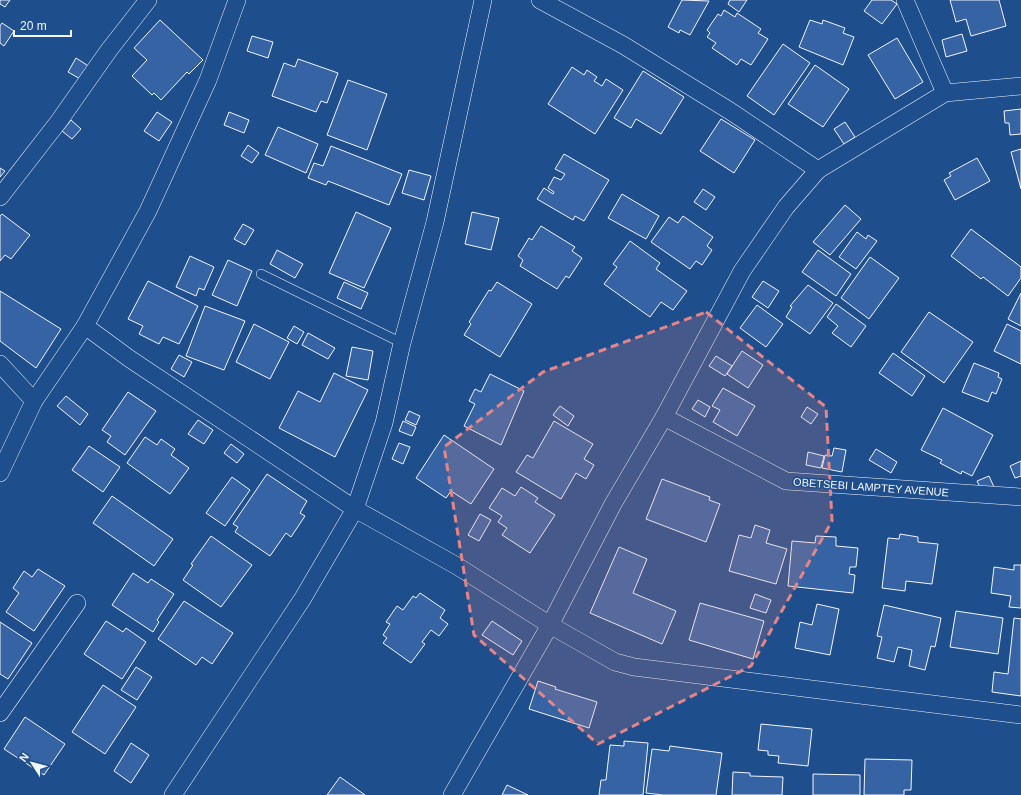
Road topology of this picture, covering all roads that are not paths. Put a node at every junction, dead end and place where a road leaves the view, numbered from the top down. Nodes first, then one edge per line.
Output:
1 (148, 0) edge
2 (237, 0) edge
3 (483, 0) edge
4 (540, 0) edge
5 (905, 0) edge
6 (1021, 86) edge
7 (945, 93) junction
8 (818, 170) junction
9 (0, 197) edge
10 (261, 274) dead end
11 (85, 326) junction
12 (402, 343) junction
13 (0, 364) edge
14 (34, 401) junction
15 (664, 417) junction
16 (0, 473) edge
17 (1021, 496) edge
18 (355, 509) junction
19 (77, 603) dead end
20 (550, 625) junction
21 (0, 714) edge
22 (1021, 715) edge
23 (173, 795) edge
24 (452, 795) edge

1 - 9 street
2 - 11 street
3 - 12 street
4 - 8 street
5 - 7 street
6 - 7 street
7 - 8 street
8 - 15 street
10 - 12 lane
11 - 14 street
11 - 18 street
12 - 18 street
13 - 14 street
14 - 16 street
15 - 17 street, OBETSEBI LAMPTEY AVENUE
15 - 20 street
18 - 20 street
18 - 23 street
19 - 21 street
20 - 22 street
20 - 24 street

